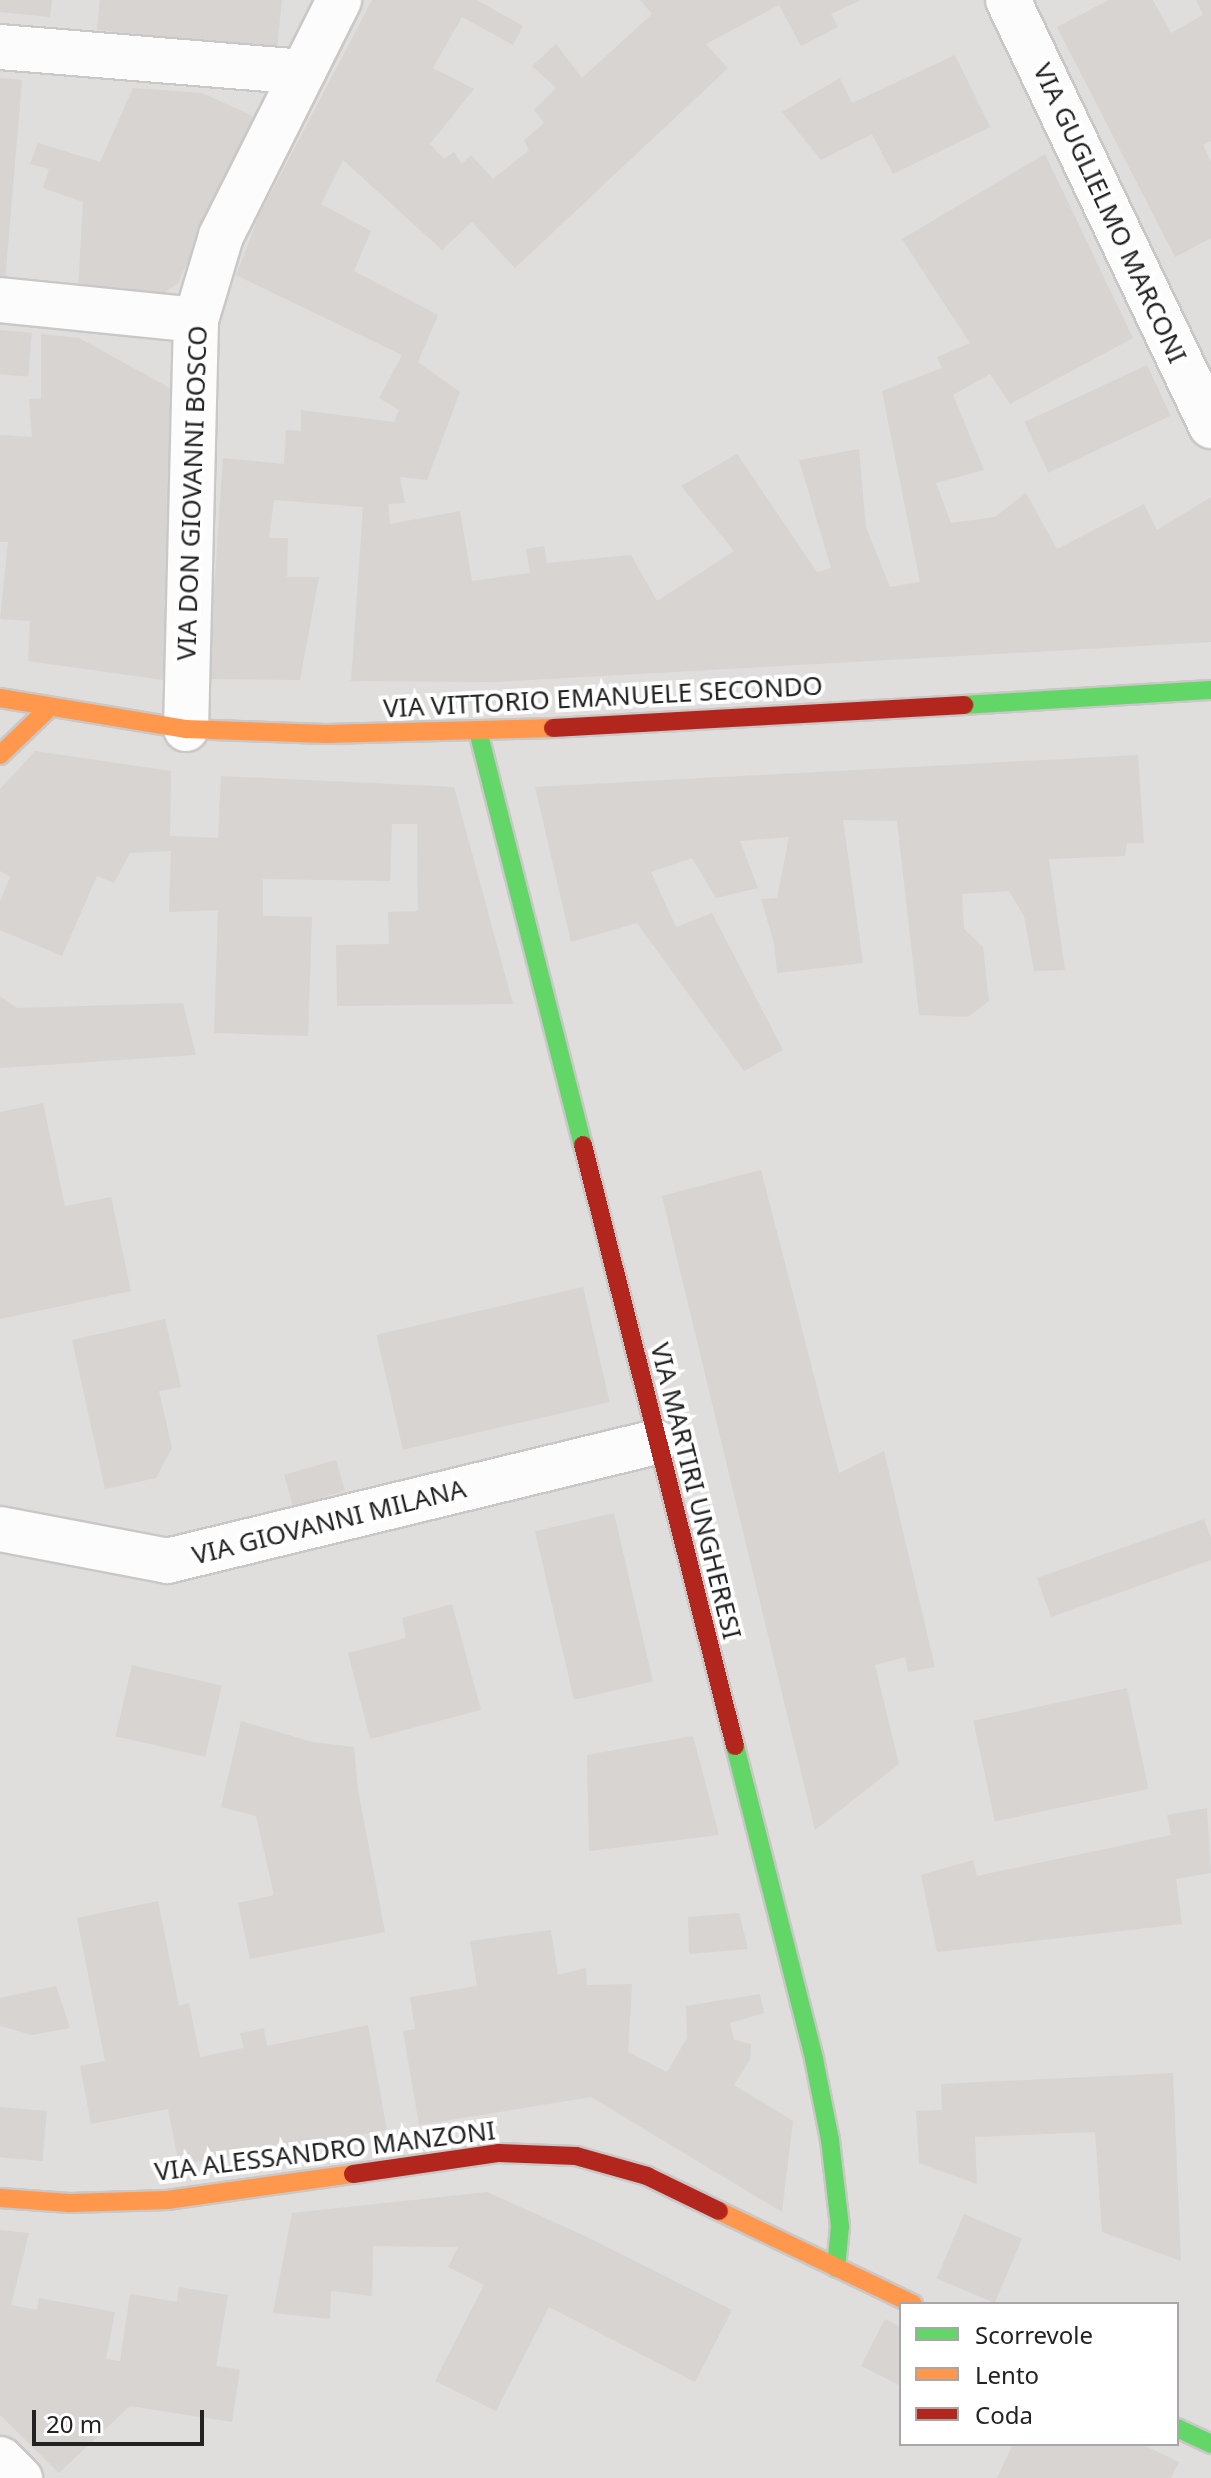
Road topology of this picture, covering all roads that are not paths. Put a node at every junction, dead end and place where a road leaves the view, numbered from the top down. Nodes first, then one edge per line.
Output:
1 (339, 0) edge
2 (1022, 5) edge
3 (0, 47) edge
4 (303, 72) junction
5 (0, 300) edge
6 (196, 320) junction
7 (1211, 426) edge
8 (1211, 690) edge
9 (0, 698) edge
10 (50, 707) junction
11 (186, 729) junction
12 (478, 731) junction
13 (0, 755) edge
14 (656, 1442) junction
15 (0, 1529) edge
16 (0, 2198) edge
17 (836, 2268) junction
18 (909, 2302) edge
19 (1179, 2429) edge
20 (1211, 2444) edge
21 (0, 2459) edge
22 (20, 2478) edge

1 - 4 street, VIA DON GIOVANNI BOSCO
2 - 7 street, VIA GUGLIELMO MARCONI
3 - 4 street
4 - 6 street, VIA DON GIOVANNI BOSCO
5 - 6 street
6 - 11 street, VIA DON GIOVANNI BOSCO
8 - 12 street, VIA VITTORIO EMANUELE SECONDO
9 - 10 street, VIA VITTORIO EMANUELE SECONDO
10 - 11 street, VIA VITTORIO EMANUELE SECONDO
10 - 13 street
11 - 12 street, VIA VITTORIO EMANUELE SECONDO
12 - 14 street, VIA MARTIRI UNGHERESI
14 - 15 street, VIA GIOVANNI MILANA
14 - 17 street, VIA MARTIRI UNGHERESI
16 - 17 street, VIA ALESSANDRO MANZONI
17 - 18 street, VIA ALESSANDRO MANZONI
19 - 20 street
21 - 22 street

